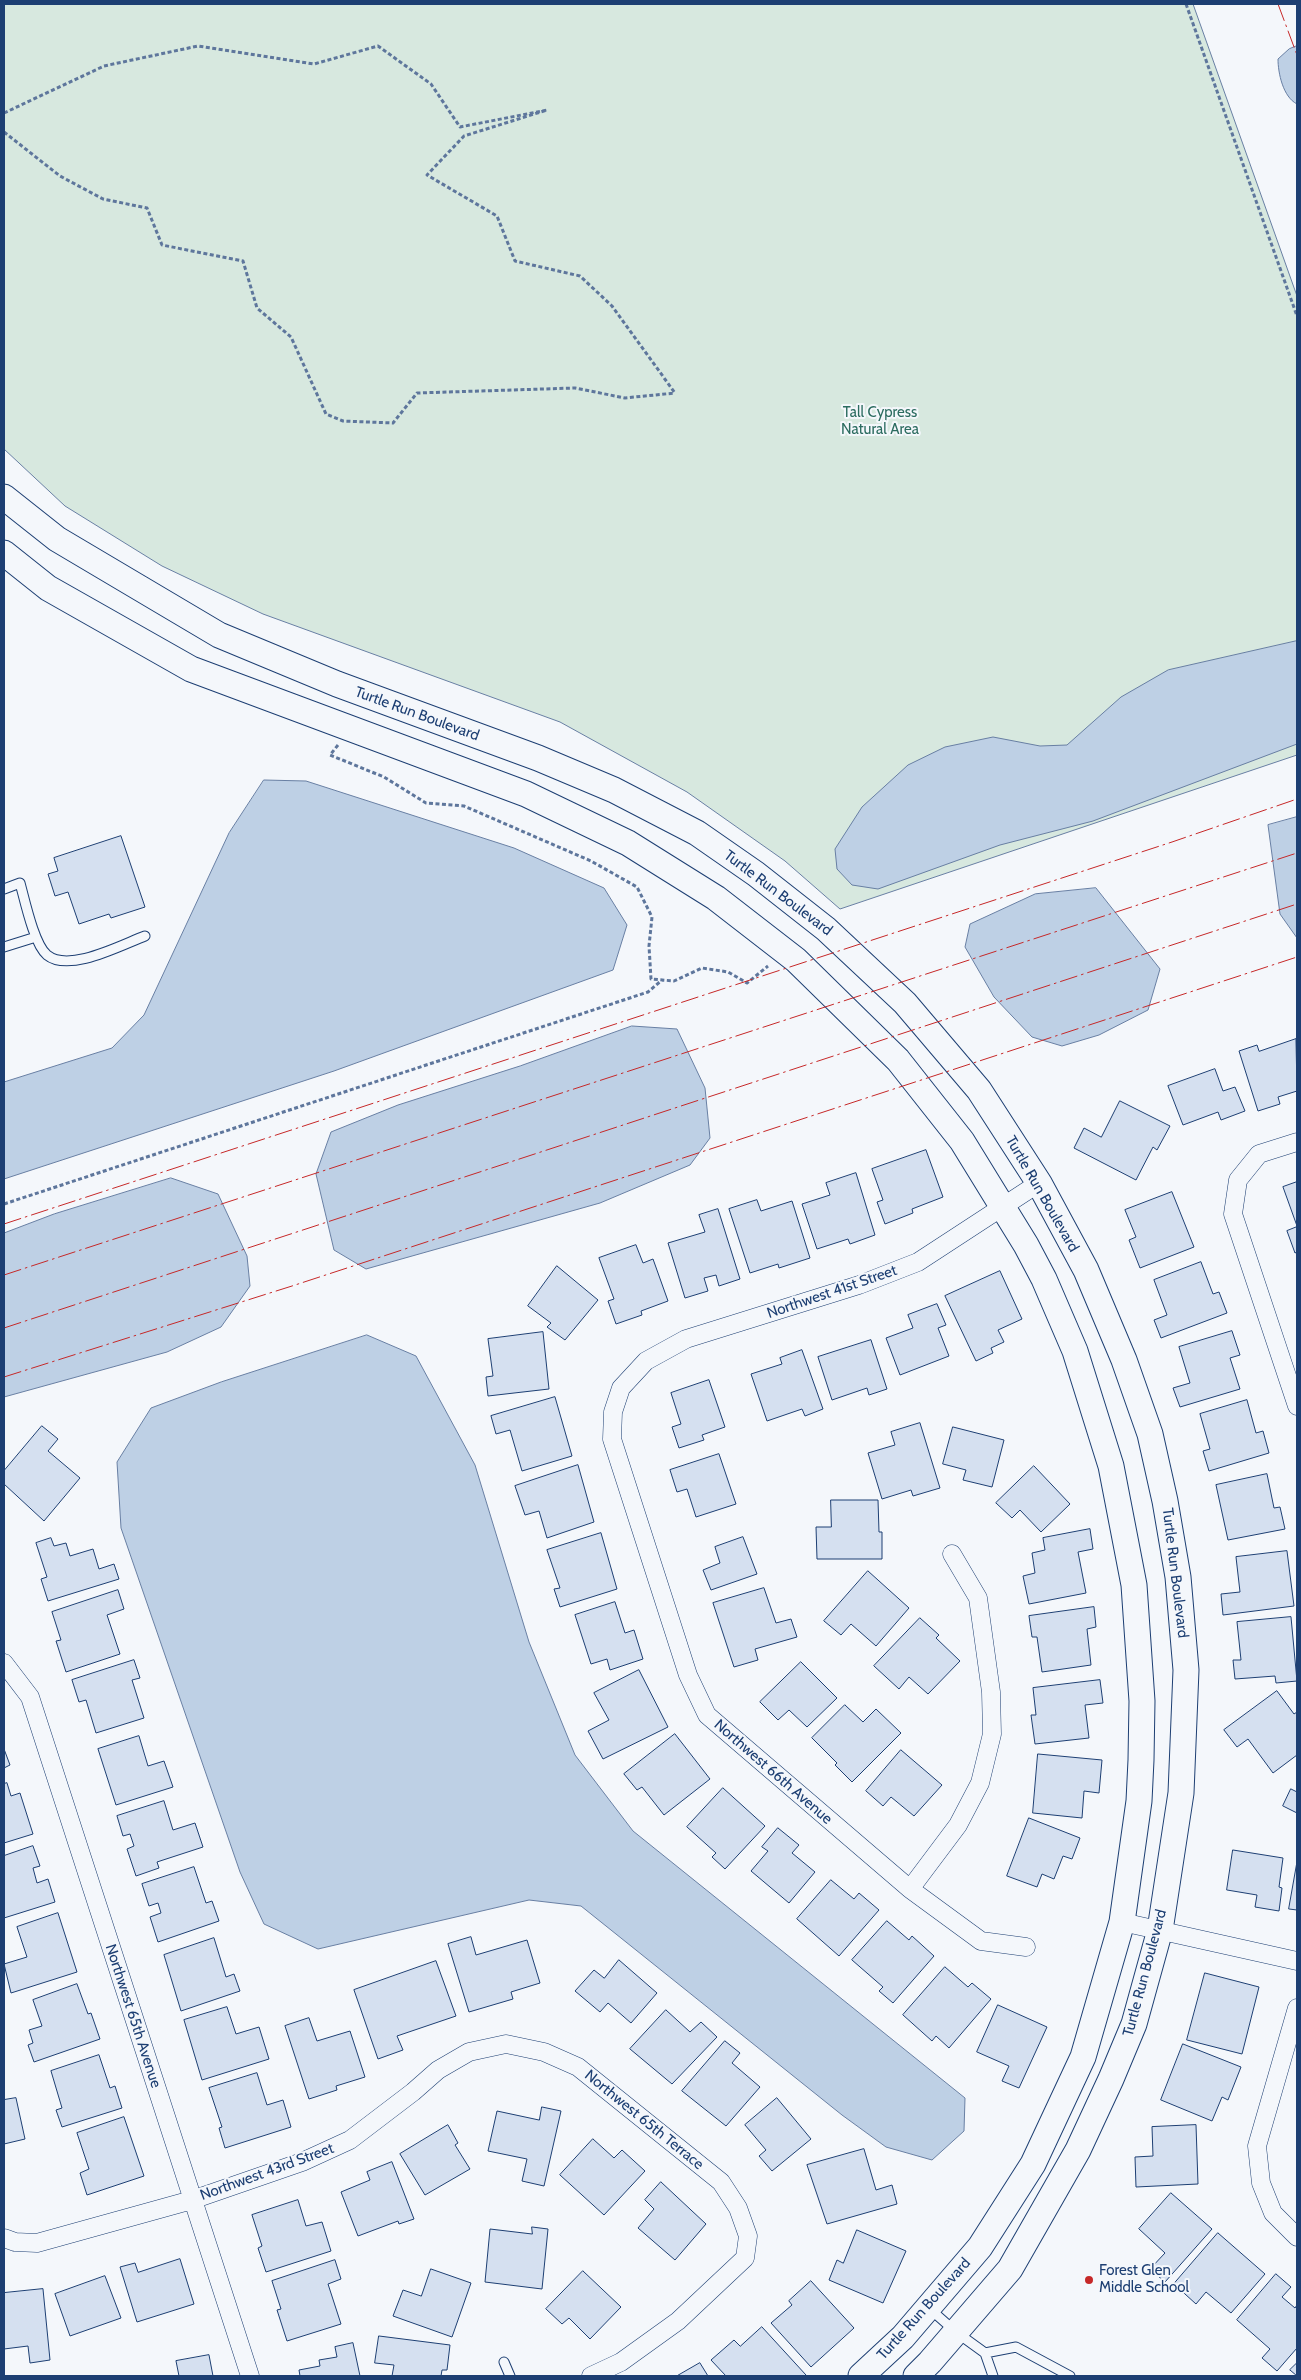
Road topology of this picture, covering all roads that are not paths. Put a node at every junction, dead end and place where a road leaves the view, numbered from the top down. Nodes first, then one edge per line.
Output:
1 (4, 497) edge
2 (4, 553) edge
3 (4, 888) edge
4 (145, 936) dead end
5 (36, 937) junction
6 (4, 947) edge
7 (1297, 1142) edge
8 (1039, 1184) junction
9 (1003, 1209) junction
10 (621, 1388) joint
11 (1297, 1406) edge
12 (952, 1554) dead end
13 (4, 1663) edge
14 (910, 1889) junction
15 (1122, 1922) junction
16 (1160, 1930) junction
17 (1026, 1947) dead end
18 (1297, 1961) edge
19 (1297, 2008) edge
20 (506, 2044) joint
21 (192, 2200) junction
22 (1297, 2237) edge
23 (4, 2238) edge
24 (927, 2307) junction
25 (956, 2332) junction
26 (985, 2353) junction
27 (504, 2362) dead end
28 (250, 2376) edge
29 (510, 2376) edge
30 (591, 2376) edge
31 (861, 2376) edge
32 (916, 2376) edge
33 (993, 2376) edge
34 (1070, 2376) edge

1 - 8 street, Turtle Run Boulevard
2 - 9 street, Turtle Run Boulevard
3 - 5 lane
4 - 5 lane
5 - 6 lane
7 - 11 street
8 - 9 street, Northwest 41st Street
8 - 16 street, Turtle Run Boulevard
9 - 10 street, Northwest 41st Street
9 - 15 street, Turtle Run Boulevard
10 - 14 street, Northwest 66th Avenue
12 - 14 street
13 - 21 street, Northwest 65th Avenue
14 - 17 street, Northwest 66th Avenue
15 - 16 street
15 - 24 street, Turtle Run Boulevard
16 - 18 street
16 - 25 street, Turtle Run Boulevard
19 - 22 street
20 - 21 street, Northwest 43rd Street
20 - 30 street, Northwest 65th Terrace
21 - 23 street, Northwest 43rd Street
21 - 28 street, Northwest 65th Avenue
24 - 25 lane
24 - 31 street, Turtle Run Boulevard
25 - 26 lane
25 - 32 street, Turtle Run Boulevard
26 - 33 lane
26 - 34 lane
27 - 29 lane

